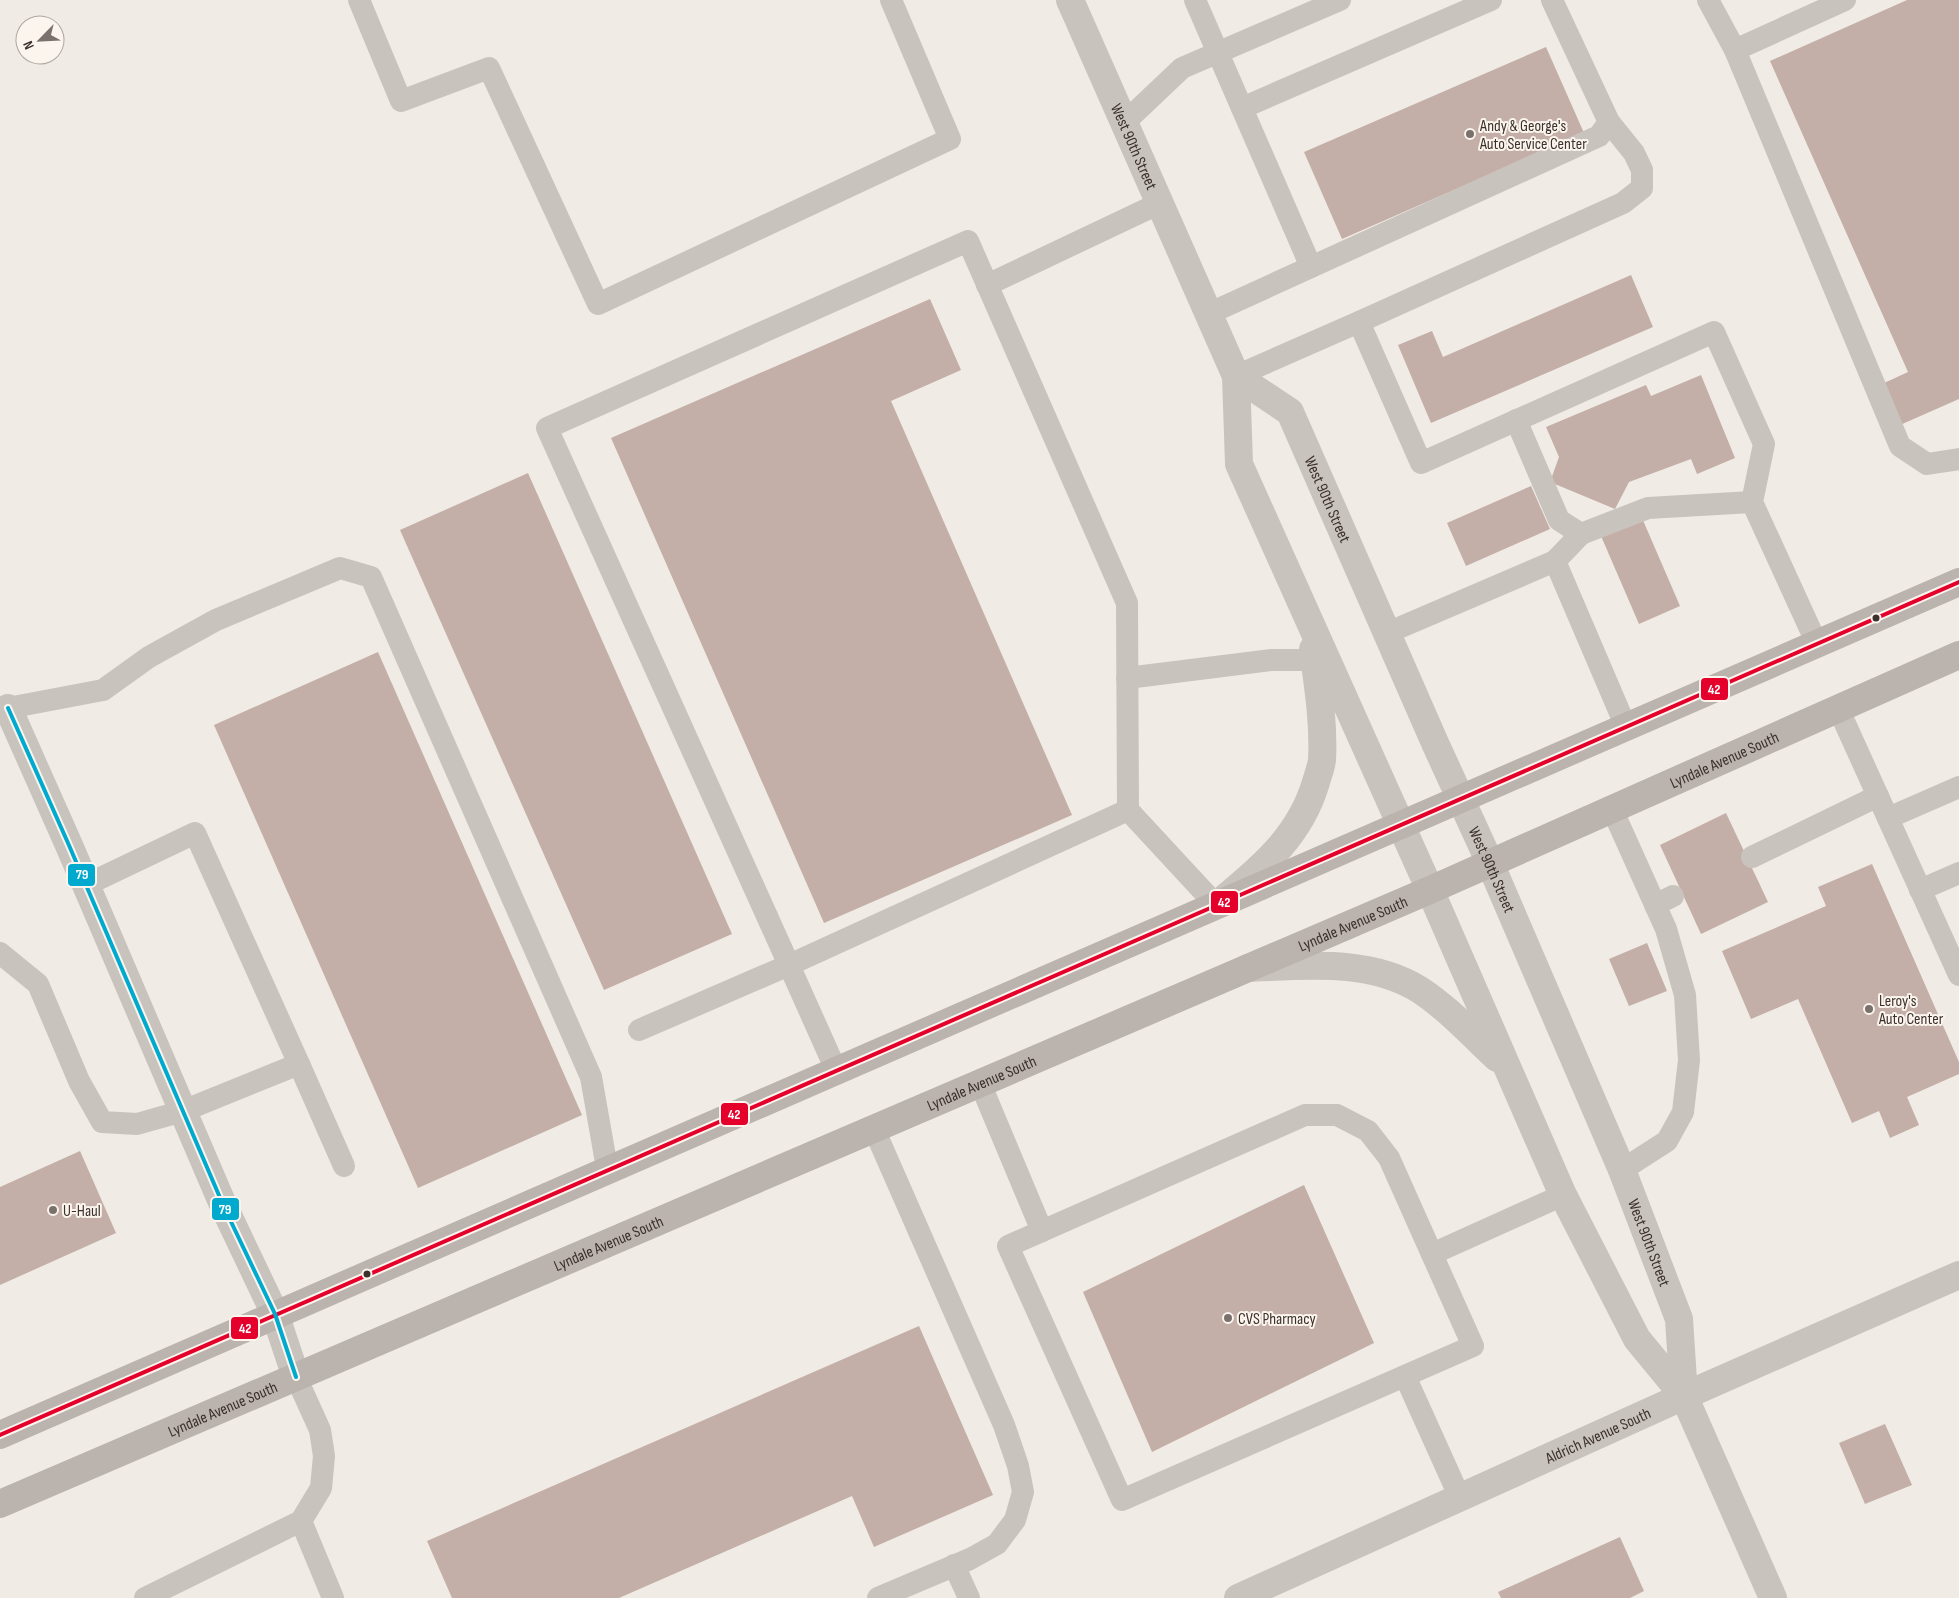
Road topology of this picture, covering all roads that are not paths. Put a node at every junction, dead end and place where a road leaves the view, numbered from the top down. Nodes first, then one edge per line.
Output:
1 (891, 0) edge
2 (1070, 0) edge
3 (1195, 0) edge
4 (1340, 0) edge
5 (1490, 0) edge
6 (1552, 0) edge
7 (1708, 0) edge
8 (1845, 0) edge
9 (361, 1) edge
10 (1735, 50) junction
11 (1218, 52) junction
12 (1242, 108) junction
13 (1609, 122) junction
14 (1124, 123) junction
15 (1160, 203) junction
16 (1311, 267) junction
17 (987, 285) junction
18 (1208, 314) junction
19 (1359, 322) junction
20 (1236, 376) junction
21 (1516, 420) junction
22 (1959, 459) edge
23 (1752, 502) junction
24 (1581, 534) junction
25 (1555, 561) junction
26 (1959, 582) edge
27 (1310, 623) junction
28 (1387, 633) junction
29 (1818, 644) junction
30 (1959, 654) edge
31 (1315, 660) junction
32 (1127, 678) junction
33 (8, 708) joint
34 (1838, 708) junction
35 (1626, 727) junction
36 (1959, 787) edge
37 (1878, 796) junction
38 (1460, 800) junction
39 (1612, 809) junction
40 (1128, 810) junction
41 (1888, 818) junction
42 (1401, 826) junction
43 (1752, 857) dead end
44 (1490, 863) junction
45 (1959, 873) edge
46 (86, 885) junction
47 (1430, 890) junction
48 (1920, 890) junction
49 (1216, 905) junction
50 (0, 953) edge
51 (789, 965) junction
52 (1247, 968) junction
53 (1959, 975) edge
54 (640, 1030) dead end
55 (298, 1064) junction
56 (1506, 1067) junction
57 (836, 1070) junction
58 (980, 1083) junction
59 (183, 1111) junction
60 (874, 1128) junction
61 (344, 1166) dead end
62 (607, 1168) junction
63 (1622, 1170) junction
64 (1564, 1195) junction
65 (1042, 1231) junction
66 (1432, 1254) junction
67 (1959, 1275) edge
68 (275, 1314) junction
69 (1405, 1376) junction
70 (296, 1377) junction
71 (1684, 1396) junction
72 (0, 1435) edge
73 (1460, 1498) junction
74 (0, 1504) edge
75 (301, 1521) junction
76 (954, 1565) junction
77 (145, 1598) edge
78 (333, 1598) edge
79 (878, 1598) edge
80 (969, 1598) edge
81 (1238, 1598) edge
82 (1773, 1598) edge

1 - 9 lane
2 - 14 street, West 90th Street
3 - 11 lane
4 - 11 lane
5 - 12 lane
6 - 13 lane
7 - 10 lane
8 - 10 lane
10 - 22 lane
11 - 12 lane
11 - 14 lane
12 - 16 lane
13 - 16 lane
13 - 19 lane
14 - 15 street, West 90th Street
15 - 17 lane
15 - 18 street, West 90th Street
16 - 18 lane
17 - 32 lane
17 - 51 lane
18 - 20 street, West 90th Street
19 - 20 lane
19 - 21 lane
20 - 27 street, West 90th Street
20 - 28 street, West 90th Street
21 - 23 lane
21 - 24 lane
23 - 24 lane
23 - 29 lane
24 - 25 lane
25 - 28 lane
25 - 35 lane
26 - 29 main road
27 - 31 street
27 - 42 street, West 90th Street
28 - 38 street, West 90th Street
29 - 35 main road
30 - 34 main road, Lyndale Avenue South
31 - 32 lane
31 - 49 street
32 - 40 lane
33 - 46 street
33 - 62 lane
34 - 37 lane
34 - 39 main road, Lyndale Avenue South
35 - 38 main road
36 - 41 lane
37 - 41 lane
37 - 43 lane
38 - 42 main road
38 - 44 street, West 90th Street
39 - 44 main road, Lyndale Avenue South
39 - 63 lane
40 - 49 lane
40 - 51 lane
41 - 48 lane
42 - 47 street, West 90th Street
42 - 49 main road
44 - 47 main road, Lyndale Avenue South
44 - 63 street, West 90th Street
45 - 48 lane
46 - 55 lane
46 - 59 street
47 - 52 main road, Lyndale Avenue South
47 - 56 street, West 90th Street
48 - 53 lane
49 - 57 main road
50 - 59 lane
51 - 54 lane
51 - 57 lane
52 - 56 street
52 - 58 main road, Lyndale Avenue South
55 - 59 lane
55 - 61 lane
56 - 64 street, West 90th Street
57 - 62 main road
58 - 60 main road, Lyndale Avenue South
58 - 65 lane
59 - 68 street
60 - 70 main road, Lyndale Avenue South
60 - 76 lane
62 - 68 main road
63 - 71 street, West 90th Street
64 - 66 lane
64 - 71 street, West 90th Street
65 - 66 lane
65 - 69 lane
66 - 69 lane
67 - 71 street, Aldrich Avenue South
68 - 70 street
68 - 72 main road
69 - 73 lane
70 - 74 main road, Lyndale Avenue South
70 - 75 lane
71 - 73 street, Aldrich Avenue South
71 - 82 street, West 90th Street
73 - 81 street, Aldrich Avenue South
75 - 77 lane
75 - 78 lane
76 - 79 lane
76 - 80 lane

